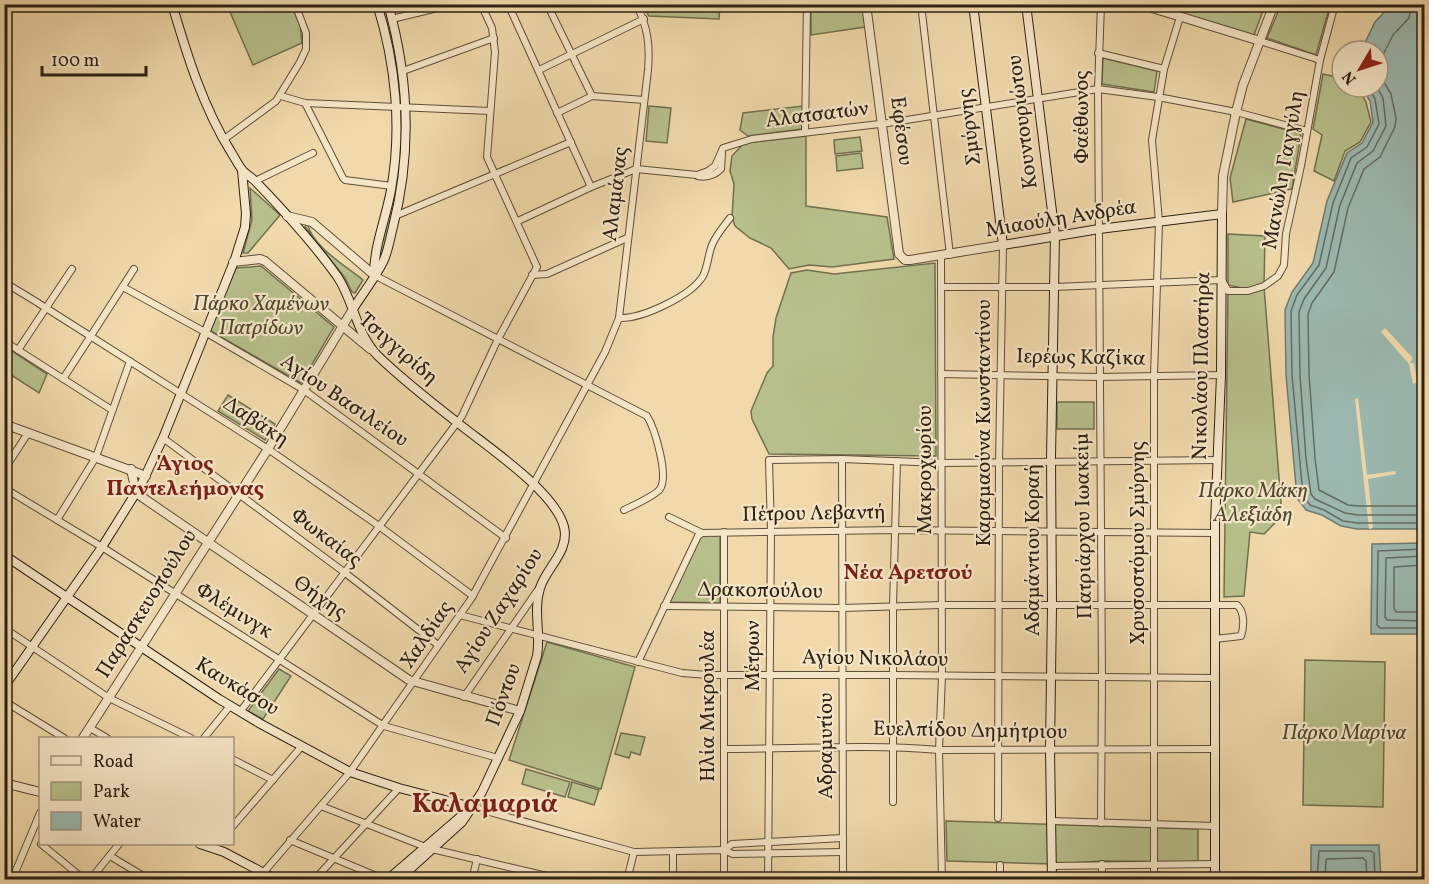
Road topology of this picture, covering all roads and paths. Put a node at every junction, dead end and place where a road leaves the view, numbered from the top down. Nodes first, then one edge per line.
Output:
1 (189, 4) edge
2 (295, 4) edge
3 (378, 4) edge
4 (388, 4) edge
5 (454, 4) edge
6 (482, 4) edge
7 (508, 4) edge
8 (548, 4) edge
9 (636, 4) edge
10 (807, 4) edge
11 (866, 4) edge
12 (921, 4) edge
13 (973, 4) edge
14 (1026, 4) edge
15 (1101, 4) edge
16 (1139, 4) edge
17 (1274, 4) edge
18 (1335, 4) edge
19 (173, 8) edge
20 (1180, 17) junction
21 (644, 19) junction
22 (392, 20) junction
23 (494, 38) junction
24 (1260, 41) junction
25 (1098, 53) junction
26 (571, 54) junction
27 (1320, 60) junction
28 (1164, 69) junction
29 (539, 70) junction
30 (403, 71) junction
31 (1098, 89) junction
32 (281, 96) junction
33 (592, 96) junction
34 (1158, 97) junction
35 (1038, 98) junction
36 (644, 100) junction
37 (304, 103) junction
38 (396, 107) junction
39 (986, 107) junction
40 (406, 108) junction
41 (490, 111) junction
42 (1236, 112) junction
43 (557, 113) junction
44 (935, 115) junction
45 (882, 123) junction
46 (805, 131) junction
47 (1307, 131) junction
48 (224, 140) junction
49 (571, 142) junction
50 (327, 147) junction
51 (636, 169) junction
52 (242, 170) junction
53 (495, 174) junction
54 (255, 181) junction
55 (392, 186) junction
56 (591, 187) junction
57 (1222, 214) junction
58 (287, 216) junction
59 (396, 216) junction
60 (730, 218) dead end
61 (518, 221) junction
62 (1159, 222) junction
63 (1099, 229) junction
64 (1055, 235) junction
65 (627, 238) junction
66 (1003, 245) junction
67 (946, 255) junction
68 (905, 260) joint
69 (233, 262) junction
70 (72, 269) dead end
71 (134, 269) dead end
72 (374, 275) junction
73 (532, 275) junction
74 (1222, 280) junction
75 (1157, 283) junction
76 (4, 284) edge
77 (1101, 284) junction
78 (123, 287) junction
79 (942, 287) junction
80 (1054, 287) junction
81 (1002, 288) junction
82 (46, 308) junction
83 (353, 309) junction
84 (619, 318) junction
85 (342, 325) junction
86 (205, 332) junction
87 (91, 336) junction
88 (498, 339) junction
89 (5, 342) edge
90 (18, 350) junction
91 (376, 354) junction
92 (130, 361) junction
93 (942, 374) junction
94 (1000, 374) junction
95 (1051, 375) junction
96 (1221, 375) junction
97 (1154, 376) junction
98 (1100, 377) junction
99 (63, 379) junction
100 (588, 384) junction
101 (304, 390) junction
102 (181, 393) junction
103 (112, 410) junction
104 (457, 423) junction
105 (4, 424) edge
106 (28, 433) junction
107 (163, 438) junction
108 (268, 448) junction
109 (96, 457) junction
110 (842, 459) junction
111 (1218, 460) junction
112 (897, 461) junction
113 (1051, 461) junction
114 (1100, 461) junction
115 (1154, 461) junction
116 (999, 462) junction
117 (941, 463) junction
118 (131, 469) junction
119 (4, 470) edge
120 (419, 473) junction
121 (146, 476) junction
122 (533, 484) junction
123 (4, 488) edge
124 (136, 493) junction
125 (238, 495) junction
126 (624, 510) dead end
127 (669, 517) dead end
128 (57, 520) junction
129 (379, 526) junction
130 (895, 530) junction
131 (941, 530) junction
132 (771, 531) junction
133 (842, 531) junction
134 (724, 532) junction
135 (1000, 532) junction
136 (1052, 532) junction
137 (1101, 532) junction
138 (1155, 532) junction
139 (702, 533) junction
140 (1215, 533) junction
141 (506, 538) junction
142 (208, 541) junction
143 (102, 547) junction
144 (4, 555) edge
145 (344, 572) junction
146 (540, 588) junction
147 (175, 594) junction
148 (473, 596) junction
149 (66, 597) junction
150 (941, 605) junction
151 (999, 605) junction
152 (1102, 605) junction
153 (1154, 605) junction
154 (1215, 605) junction
155 (664, 606) junction
156 (893, 606) junction
157 (1052, 606) junction
158 (724, 607) junction
159 (770, 607) junction
160 (842, 608) junction
161 (313, 615) junction
162 (460, 615) junction
163 (4, 628) edge
164 (511, 629) junction
165 (538, 637) junction
166 (1215, 639) junction
167 (438, 645) junction
168 (33, 647) junction
169 (141, 648) junction
170 (279, 659) junction
171 (638, 662) junction
172 (770, 674) junction
173 (843, 674) junction
174 (726, 675) junction
175 (894, 675) junction
176 (942, 676) junction
177 (998, 677) junction
178 (1050, 678) junction
179 (1102, 678) junction
180 (1215, 678) junction
181 (1154, 679) junction
182 (415, 681) junction
183 (4, 687) edge
184 (464, 697) junction
185 (109, 698) junction
186 (4, 701) edge
187 (230, 706) junction
188 (520, 711) junction
189 (240, 712) junction
190 (384, 726) junction
191 (90, 728) junction
192 (62, 737) edge
193 (84, 737) edge
194 (104, 737) edge
195 (189, 737) edge
196 (205, 737) edge
197 (302, 746) junction
198 (843, 746) junction
199 (894, 746) junction
200 (1101, 748) junction
201 (726, 749) junction
202 (770, 749) junction
203 (1050, 749) junction
204 (1154, 749) junction
205 (1215, 749) junction
206 (939, 750) junction
207 (998, 750) junction
208 (498, 758) junction
209 (234, 760) edge
210 (350, 772) junction
211 (273, 780) junction
212 (4, 783) edge
213 (399, 788) junction
214 (39, 792) edge
215 (893, 802) dead end
216 (321, 806) junction
217 (472, 807) junction
218 (39, 815) edge
219 (998, 818) dead end
220 (1051, 821) junction
221 (234, 823) edge
222 (1101, 823) junction
223 (365, 824) junction
224 (1153, 824) junction
225 (1215, 825) junction
226 (31, 835) junction
227 (843, 838) junction
228 (290, 840) junction
229 (39, 841) edge
230 (767, 841) junction
231 (43, 845) edge
232 (118, 845) edge
233 (216, 846) edge
234 (428, 847) junction
235 (724, 850) junction
236 (634, 852) junction
237 (672, 852) junction
238 (843, 852) junction
239 (768, 853) junction
240 (110, 856) junction
241 (333, 859) junction
242 (477, 859) junction
243 (1102, 864) junction
244 (1215, 864) junction
245 (1000, 865) dead end
246 (1154, 865) junction
247 (1052, 866) junction
248 (260, 876) edge
249 (12, 879) edge
250 (85, 879) edge
251 (90, 879) edge
252 (150, 879) edge
253 (277, 879) edge
254 (314, 879) edge
255 (386, 879) edge
256 (398, 879) edge
257 (472, 879) edge
258 (564, 879) edge
259 (627, 879) edge
260 (673, 879) edge
261 (724, 879) edge
262 (768, 879) edge
263 (843, 879) edge
264 (942, 879) edge
265 (1000, 879) edge
266 (1052, 879) edge
267 (1102, 879) edge
268 (1154, 879) edge
269 (1215, 879) edge

1 - 19 street
2 - 32 street
3 - 38 main road
4 - 22 main road, Παρασκευοπούλου
5 - 22 street
6 - 23 street
7 - 29 street
8 - 26 street
9 - 21 street, Αλαμάνας
10 - 46 street
11 - 45 street, Εφέσου
12 - 44 street, Μακροχωρίου
13 - 39 main road, Σμύρνης
14 - 35 main road, Κουντουριώτου
15 - 25 street, Φαέθωνος
16 - 20 street
17 - 24 street, Νικολάου Πλαστήρα
18 - 27 street, Μανώλη Γαγγύλη
19 - 48 main road
20 - 24 street
20 - 28 street, Χρυσοστόμου Σμύρνης
21 - 26 street
21 - 36 street, Αλαμάνας
22 - 30 main road, Παρασκευοπούλου
23 - 30 street
23 - 41 street
24 - 27 street
24 - 42 street, Νικολάου Πλαστήρα
25 - 28 street
25 - 31 street, Φαέθωνος
26 - 29 street
26 - 33 street
27 - 47 street, Μανώλη Γαγγύλη
28 - 34 street, Χρυσοστόμου Σμύρνης
29 - 43 street
30 - 40 main road, Παρασκευοπούλου
31 - 34 street, Αλατσατών
31 - 35 street, Αλατσατών
31 - 63 street, Φαέθωνος
32 - 37 street
32 - 48 street
33 - 36 street
33 - 43 street
34 - 42 street, Αλατσατών
34 - 62 street, Χρυσοστόμου Σμύρνης
35 - 39 street, Αλατσατών
35 - 64 main road, Κουντουριώτου
36 - 51 street, Αλαμάνας
37 - 38 street
37 - 50 street
38 - 40 street
38 - 55 main road
39 - 44 street, Αλατσατών
39 - 66 main road, Σμύρνης
40 - 41 street
40 - 59 main road, Παρασκευοπούλου
41 - 53 street
42 - 47 street, Αλατσατών
42 - 57 street, Νικολάου Πλαστήρα
43 - 49 street
44 - 45 street, Αλατσατών
44 - 67 street, Μακροχωρίου
45 - 46 street, Αλατσατών
45 - 68 street, Εφέσου
46 - 51 street, Αλατσατών
47 - 74 street, Μανώλη Γαγγύλη
48 - 52 main road
49 - 53 street
49 - 56 street
50 - 54 street
50 - 55 street
51 - 56 street
51 - 65 street, Αλαμάνας
52 - 54 main road
52 - 69 main road
53 - 59 street
53 - 61 street
54 - 58 main road
55 - 72 main road
56 - 61 street
57 - 62 main road, Μιαούλη Ανδρέα
57 - 74 main road, Νικολάου Πλαστήρα
58 - 72 street
58 - 83 main road
59 - 72 main road, Παρασκευοπούλου
60 - 84 street
61 - 73 street
62 - 63 main road, Μιαούλη Ανδρέα
62 - 75 street, Χρυσοστόμου Σμύρνης
63 - 64 main road, Μιαούλη Ανδρέα
63 - 77 street, Πατριάρχου Ιωακείμ
64 - 66 main road, Μιαούλη Ανδρέα
64 - 80 main road, Αδαμάντιου Κοραή
65 - 73 street
65 - 84 street, Αλαμάνας
66 - 67 street, Μιαούλη Ανδρέα
66 - 81 street, Καραμαούνα Κωνσταντίνου
67 - 68 street, Μιαούλη Ανδρέα
67 - 79 street, Μακροχωρίου
69 - 85 street, Τσιγγιρίδη
69 - 86 main road
70 - 82 street
71 - 78 street
72 - 83 main road, Παρασκευοπούλου
72 - 88 street
73 - 88 street
74 - 75 street
74 - 96 main road, Νικολάου Πλαστήρα
75 - 77 street
75 - 97 street, Χρυσοστόμου Σμύρνης
76 - 82 street, Δαβάκη
77 - 80 street
77 - 98 street, Πατριάρχου Ιωακείμ
78 - 86 street, Αγίου Βασιλείου
78 - 87 street
79 - 81 street
79 - 93 street, Μακροχωρίου
80 - 81 street
80 - 95 main road, Αδαμάντιου Κοραή
81 - 94 street, Καραμαούνα Κωνσταντίνου
82 - 87 street, Δαβάκη
82 - 90 street
83 - 85 street, Παρασκευοπούλου
83 - 91 main road
84 - 100 street, Αλαμάνας
85 - 91 street, Τσιγγιρίδη
85 - 101 street, Παρασκευοπούλου
86 - 101 street, Αγίου Βασιλείου
86 - 102 main road
87 - 92 street, Δαβάκη
87 - 99 street
88 - 100 street
88 - 104 street
89 - 90 street
90 - 99 street
91 - 104 main road, Τσιγγιρίδη
92 - 102 street, Δαβάκη
92 - 103 street
93 - 94 street, Ιερέως Καζίκα
93 - 117 street, Μακροχωρίου
94 - 95 street, Ιερέως Καζίκα
94 - 116 street, Καραμαούνα Κωνσταντίνου
95 - 98 street, Ιερέως Καζίκα
95 - 113 main road, Αδαμάντιου Κοραή
96 - 97 street, Ιερέως Καζίκα
96 - 111 main road, Νικολάου Πλαστήρα
97 - 98 street, Ιερέως Καζίκα
97 - 115 street, Χρυσοστόμου Σμύρνης
98 - 114 street, Πατριάρχου Ιωακείμ
99 - 103 street
100 - 122 street, Χαλδίας
100 - 126 street
101 - 108 street, Παρασκευοπούλου
101 - 120 street, Αγίου Βασιλείου
102 - 107 main road
102 - 108 street, Δαβάκη
103 - 109 street
104 - 120 street
104 - 122 main road, Τσιγγιρίδη
105 - 106 street
106 - 109 street
106 - 119 street
107 - 121 main road
107 - 125 street, Φωκαίας
108 - 125 street, Παρασκευοπούλου
108 - 129 street, Δαβάκη
109 - 118 street
109 - 128 street
110 - 112 street
110 - 132 street, Μέτρων
110 - 133 street, Αδραμυτίου
111 - 115 street
111 - 140 main road, Νικολάου Πλαστήρα
112 - 117 street
112 - 130 street
113 - 114 street
113 - 116 street
113 - 136 main road, Αδαμάντιου Κοραή
114 - 115 street
114 - 137 street, Πατριάρχου Ιωακείμ
115 - 138 street, Χρυσοστόμου Σμύρνης
116 - 117 street
116 - 135 street, Καραμαούνα Κωνσταντίνου
117 - 131 street, Μακροχωρίου
118 - 121 street
118 - 124 street
120 - 129 street
120 - 141 street, Αγίου Βασιλείου
121 - 124 main road
122 - 141 street, Χαλδίας
122 - 146 main road, Αγίου Ζαχαρίου
123 - 128 street, Φλέμινγκ
124 - 142 street, Θήχης
124 - 143 main road
125 - 142 street, Παρασκευοπούλου
125 - 145 street, Φωκαίας
127 - 139 street, Πέτρου Λεβαντή
128 - 143 street, Φλέμινγκ
129 - 145 street
129 - 148 street, Δαβάκη
130 - 131 street, Πέτρου Λεβαντή
130 - 133 street, Πέτρου Λεβαντή
130 - 156 street
131 - 135 street, Πέτρου Λεβαντή
131 - 150 street, Μακροχωρίου
132 - 133 street, Πέτρου Λεβαντή
132 - 134 street, Πέτρου Λεβαντή
132 - 159 street, Μέτρων
133 - 160 street, Αδραμυτίου
134 - 139 street, Πέτρου Λεβαντή
134 - 158 street, Ηλία Μικρουλέα
135 - 136 street, Πέτρου Λεβαντή
135 - 151 street, Καραμαούνα Κωνσταντίνου
136 - 137 street, Πέτρου Λεβαντή
136 - 157 main road, Αδαμάντιου Κοραή
137 - 138 street, Πέτρου Λεβαντή
137 - 152 street, Πατριάρχου Ιωακείμ
138 - 140 street, Πέτρου Λεβαντή
138 - 153 street, Χρυσοστόμου Σμύρνης
139 - 155 street
140 - 154 main road, Νικολάου Πλαστήρα
141 - 148 street, Χαλδίας
142 - 147 street, Παρασκευοπούλου
142 - 161 street, Θήχης
143 - 147 street, Φλέμινγκ
143 - 149 main road
144 - 149 main road, Καυκάσου
145 - 161 street
145 - 167 street, Φωκαίας
146 - 164 street, Αγίου Ζαχαρίου
146 - 165 main road, Πόντου
147 - 169 street, Παρασκευοπούλου
147 - 170 street, Φλέμινγκ
148 - 162 street, Χαλδίας
149 - 168 main road
149 - 169 main road, Καυκάσου
150 - 151 street, Δρακοπούλου
150 - 156 street, Δρακοπούλου
150 - 176 street, Μακροχωρίου
151 - 157 street, Δρακοπούλου
151 - 177 street, Καραμαούνα Κωνσταντίνου
152 - 153 street, Δρακοπούλου
152 - 157 street, Δρακοπούλου
152 - 179 street, Πατριάρχου Ιωακείμ
153 - 154 street, Δρακοπούλου
153 - 181 street, Χρυσοστόμου Σμύρνης
154 - 166 main road, Νικολάου Πλαστήρα
154 - 166 street, Δρακοπούλου
155 - 158 street, Δρακοπούλου
155 - 171 street
156 - 160 street, Δρακοπούλου
156 - 175 street
157 - 178 main road, Αδαμάντιου Κοραή
158 - 159 street, Δρακοπούλου
158 - 174 street, Ηλία Μικρουλέα
159 - 160 street, Δρακοπούλου
159 - 172 street, Μέτρων
160 - 173 street, Αδραμυτίου
161 - 170 street
161 - 182 street, Θήχης
162 - 164 street, Αγίου Νικολάου
162 - 167 street, Χαλδίας
163 - 168 street
164 - 165 street, Αγίου Νικολάου
164 - 184 street, Αγίου Ζαχαρίου
165 - 171 street, Αγίου Νικολάου
165 - 188 main road, Πόντου
166 - 180 main road, Νικολάου Πλαστήρα
167 - 182 street, Χαλδίας
168 - 183 main road
168 - 185 street
169 - 185 street, Παρασκευοπούλου
169 - 187 main road, Καυκάσου
170 - 189 street
170 - 190 street, Φλέμινγκ
171 - 174 street, Αγίου Νικολάου
172 - 173 street, Αγίου Νικολάου
172 - 174 street, Αγίου Νικολάου
172 - 202 street, Μέτρων
173 - 175 street, Αγίου Νικολάου
173 - 198 street, Αδραμυτίου
174 - 201 street, Ηλία Μικρουλέα
175 - 176 street, Αγίου Νικολάου
175 - 199 street
176 - 177 street, Αγίου Νικολάου
176 - 206 street, Μακροχωρίου
177 - 178 street, Αγίου Νικολάου
177 - 207 street, Καραμαούνα Κωνσταντίνου
178 - 179 street, Αγίου Νικολάου
178 - 203 main road, Αδαμάντιου Κοραή
179 - 181 street, Αγίου Νικολάου
179 - 200 street, Πατριάρχου Ιωακείμ
180 - 181 street, Αγίου Νικολάου
180 - 205 main road, Νικολάου Πλαστήρα
181 - 204 street, Χρυσοστόμου Σμύρνης
182 - 184 street, Θήχης
182 - 190 street, Χαλδίας
184 - 188 street, Θήχης
185 - 191 street, Παρασκευοπούλου
185 - 195 street
186 - 192 street
187 - 189 main road, Καυκάσου
187 - 196 street
188 - 208 main road, Πόντου
189 - 197 main road, Καυκάσου
190 - 208 street, Φλέμινγκ
190 - 210 street, Χαλδίας
191 - 193 street, Παρασκευοπούλου
191 - 194 street
197 - 210 main road, Καυκάσου
197 - 211 street
198 - 199 street, Ευελπίδου Δημήτριου
198 - 202 street, Ευελπίδου Δημήτριου
198 - 227 street, Αδραμυτίου
199 - 206 street, Ευελπίδου Δημήτριου
199 - 215 street
200 - 203 street, Ευελπίδου Δημήτριου
200 - 204 street, Ευελπίδου Δημήτριου
200 - 222 street, Πατριάρχου Ιωακείμ
201 - 202 street, Ευελπίδου Δημήτριου
201 - 235 street, Ηλία Μικρουλέα
202 - 230 street, Μέτρων
203 - 207 street, Ευελπίδου Δημήτριου
203 - 220 main road, Αδαμάντιου Κοραή
204 - 205 street, Ευελπίδου Δημήτριου
204 - 224 street, Χρυσοστόμου Σμύρνης
205 - 225 main road, Νικολάου Πλαστήρα
206 - 207 street, Ευελπίδου Δημήτριου
206 - 264 street, Μακροχωρίου
207 - 219 street, Καραμαούνα Κωνσταντίνου
208 - 217 main road, Πόντου
209 - 211 street
210 - 213 main road, Καυκάσου
210 - 216 street, Χαλδίας
211 - 221 street
212 - 214 main road
213 - 217 main road, Καυκάσου
213 - 223 street
216 - 223 street
216 - 228 street, Χαλδίας
217 - 234 main road, Πόντου
217 - 236 street
218 - 226 street
220 - 222 street
220 - 247 main road, Αδαμάντιου Κοραή
222 - 224 street
223 - 234 street
223 - 241 street
224 - 225 street
224 - 246 street, Χρυσοστόμου Σμύρνης
225 - 244 main road, Νικολάου Πλαστήρα
226 - 229 street
226 - 249 street
227 - 230 street
227 - 238 street, Αδραμυτίου
228 - 241 street
228 - 248 street, Χαλδίας
230 - 235 street
230 - 239 street, Μέτρων
231 - 250 street
232 - 240 street
233 - 248 main road
234 - 242 street
234 - 255 main road, Πόντου
234 - 256 main road, Πόντου
235 - 237 street
235 - 239 street
235 - 261 street, Ηλία Μικρουλέα
236 - 237 street
236 - 259 street
237 - 260 street
238 - 239 street
238 - 263 street, Αδραμυτίου
239 - 262 street, Μέτρων
240 - 251 street
240 - 252 street
241 - 254 street
241 - 255 street
242 - 257 street
242 - 258 street
243 - 246 street
243 - 247 street
243 - 267 street
244 - 246 street
244 - 269 main road, Νικολάου Πλαστήρα
245 - 265 street
246 - 268 street, Χρυσοστόμου Σμύρνης
247 - 266 main road, Αδαμάντιου Κοραή
248 - 253 main road

